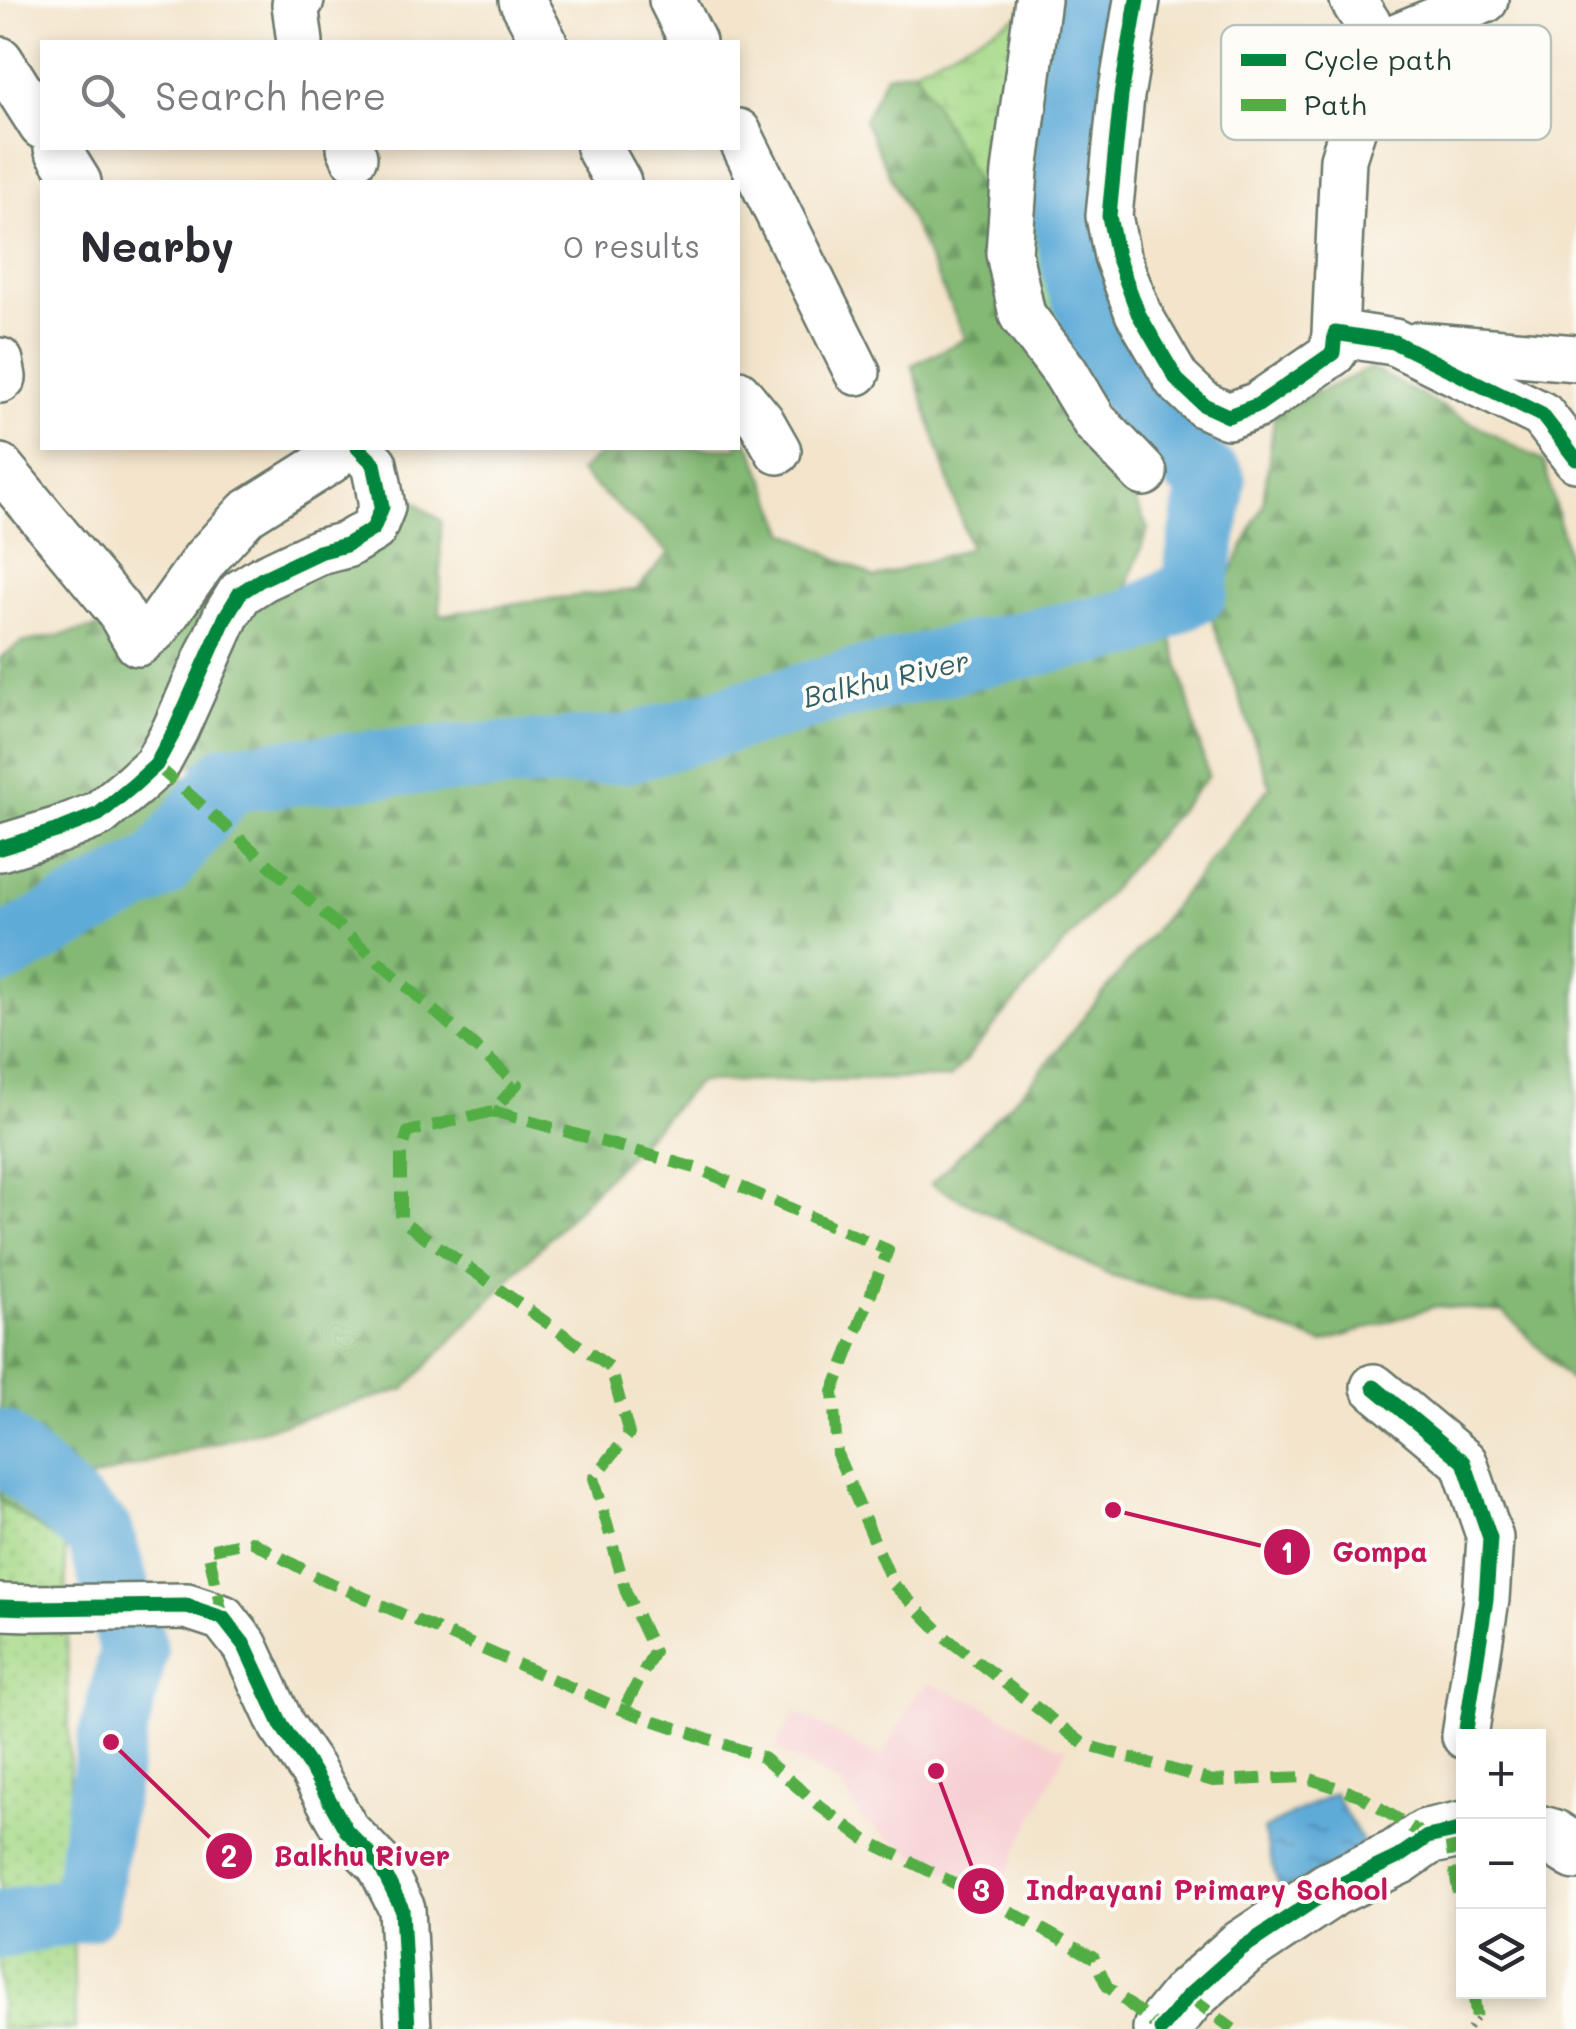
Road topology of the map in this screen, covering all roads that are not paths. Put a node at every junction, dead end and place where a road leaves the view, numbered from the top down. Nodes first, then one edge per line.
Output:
1 (301, 0) edge
2 (522, 0) edge
3 (672, 0) edge
4 (1038, 0) edge
5 (1138, 0) edge
6 (1353, 0) edge
7 (1484, 0) edge
8 (1369, 25) edge
9 (1424, 25) edge
10 (300, 40) edge
11 (543, 40) edge
12 (692, 40) edge
13 (0, 60) edge
14 (40, 123) edge
15 (740, 136) edge
16 (1348, 140) edge
17 (58, 150) edge
18 (600, 150) edge
19 (77, 180) edge
20 (617, 180) edge
21 (1335, 333) junction
22 (1394, 342) junction
23 (1576, 358) edge
24 (0, 361) edge
25 (857, 372) dead end
26 (0, 380) edge
27 (740, 395) edge
28 (336, 450) edge
29 (360, 450) edge
30 (778, 451) dead end
31 (1576, 459) edge
32 (0, 467) edge
33 (1144, 473) dead end
34 (0, 848) edge
35 (1374, 1387) dead end
36 (15, 1607) edge
37 (1466, 1729) edge
38 (1456, 1831) edge
39 (1546, 1835) edge
40 (1576, 1852) edge
41 (408, 2029) edge
42 (1161, 2029) edge

1 - 10 street
2 - 11 street
3 - 12 street
4 - 33 street
5 - 21 street
6 - 8 street
7 - 9 street
13 - 14 street
15 - 25 street
16 - 21 street
17 - 19 street
18 - 20 street
21 - 22 street
22 - 23 street
22 - 31 street
24 - 26 street
27 - 30 street
28 - 32 street
29 - 34 street
35 - 37 street
36 - 41 street
38 - 42 street
39 - 40 street

